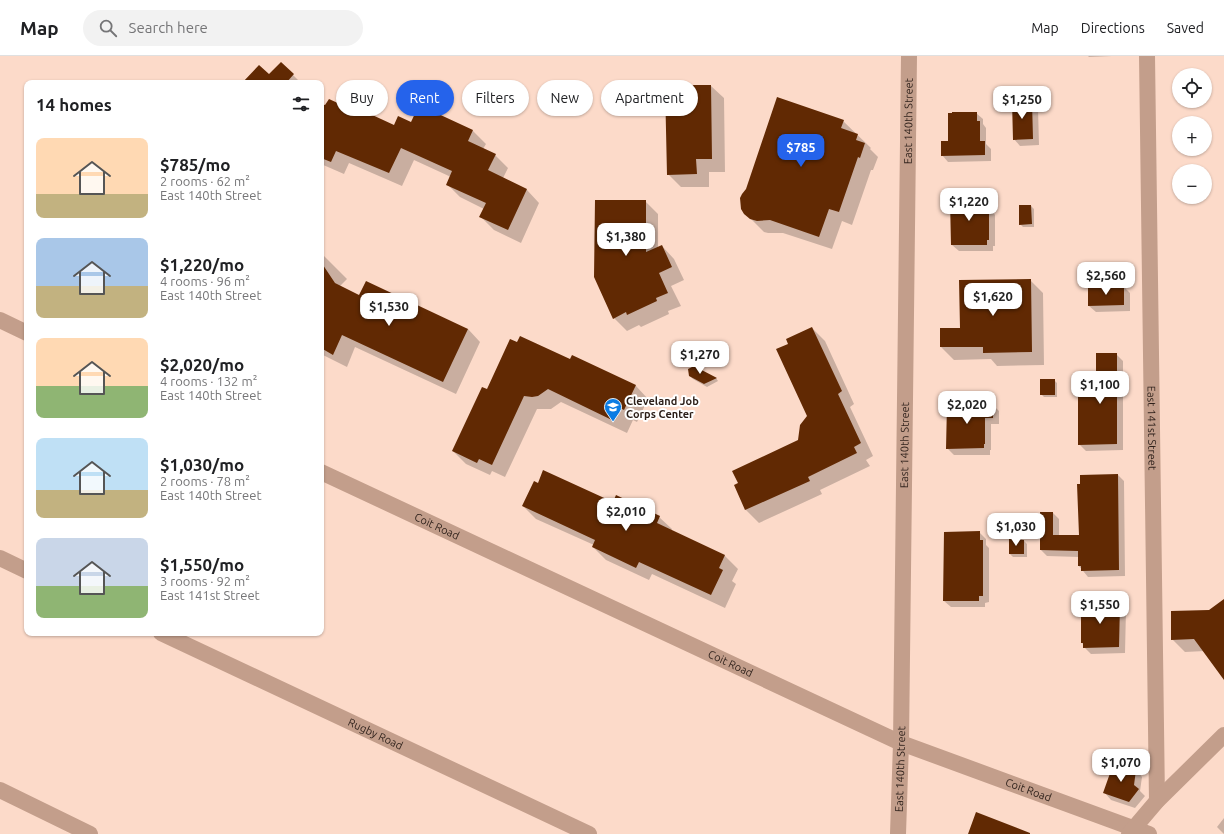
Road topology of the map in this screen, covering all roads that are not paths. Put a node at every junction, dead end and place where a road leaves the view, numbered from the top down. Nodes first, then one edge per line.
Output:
1 (909, 56) edge
2 (1147, 56) edge
3 (0, 320) edge
4 (24, 332) edge
5 (324, 473) edge
6 (0, 558) edge
7 (24, 570) edge
8 (167, 636) edge
9 (1224, 735) edge
10 (901, 743) junction
11 (0, 790) edge
12 (1158, 801) junction
13 (1131, 831) edge
14 (90, 834) edge
15 (589, 834) edge
16 (898, 834) edge
17 (1149, 834) edge

1 - 10 street, East 140th Street
2 - 12 street, East 141st Street
3 - 4 street
5 - 10 street, Coit Road
6 - 7 street
8 - 15 street, Rugby Road
9 - 12 street
10 - 13 street, Coit Road
10 - 16 street, East 140th Street
11 - 14 street
12 - 13 street
13 - 17 street, Coit Road

